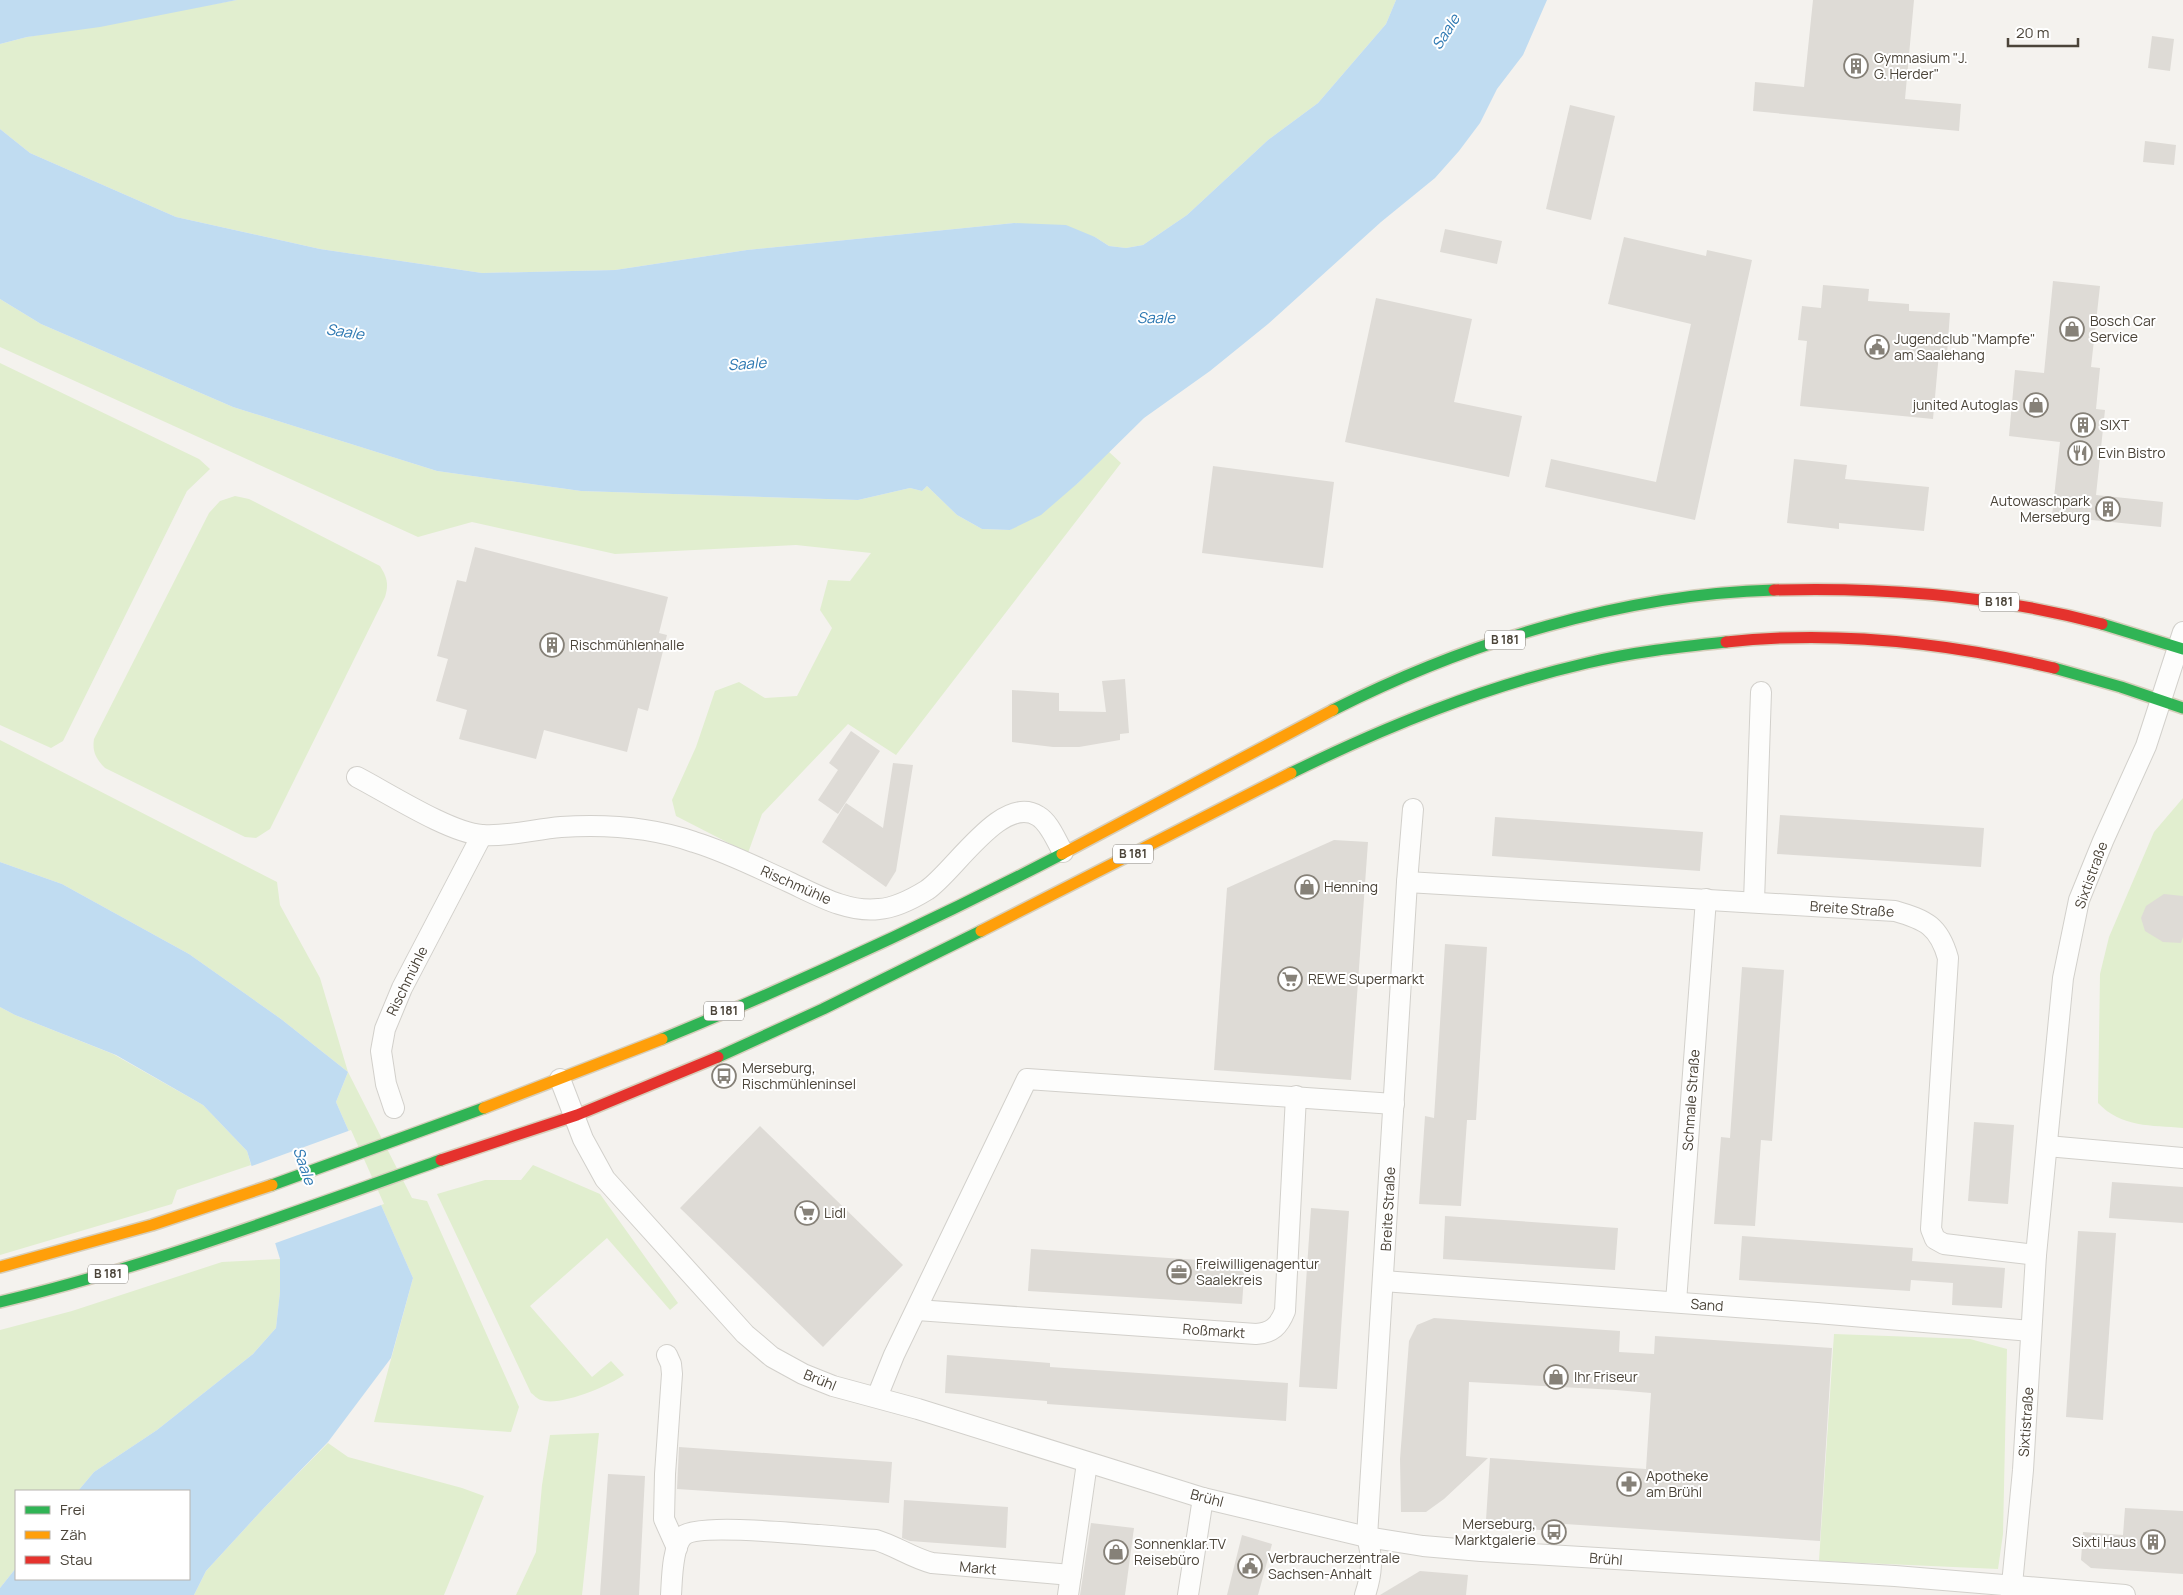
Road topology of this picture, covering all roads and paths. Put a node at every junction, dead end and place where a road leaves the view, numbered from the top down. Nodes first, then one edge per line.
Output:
1 (2181, 643) edge
2 (1761, 692) dead end
3 (2162, 700) junction
4 (2183, 708) edge
5 (356, 777) dead end
6 (1413, 809) dead end
7 (482, 835) junction
8 (1062, 852) junction
9 (1407, 882) junction
10 (1706, 898) junction
11 (1754, 902) junction
12 (560, 1079) junction
13 (1296, 1096) junction
14 (1394, 1104) junction
15 (394, 1108) dead end
16 (573, 1117) junction
17 (2048, 1146) junction
18 (2183, 1158) edge
19 (2036, 1255) junction
20 (0, 1267) edge
21 (1383, 1281) junction
22 (0, 1302) edge
23 (1676, 1302) junction
24 (917, 1310) junction
25 (2031, 1331) junction
26 (667, 1355) dead end
27 (877, 1397) junction
28 (1087, 1463) junction
29 (1203, 1498) junction
30 (1367, 1537) junction
31 (677, 1548) junction
32 (1069, 1585) edge
33 (1367, 1587) edge
34 (2012, 1590) edge
35 (671, 1595) edge
36 (1188, 1595) edge
37 (2126, 1595) edge

1 - 3 street, Sixtistraße
1 - 8 main road, B 181
2 - 11 street
3 - 4 main road, B 181
3 - 16 main road, B 181
3 - 17 street, Sixtistraße
5 - 7 street, Rischmühle
6 - 9 street, Breite Straße
7 - 8 street, Rischmühle
7 - 15 street, Rischmühle
8 - 12 main road, B 181
9 - 10 street, Breite Straße
9 - 14 street, Breite Straße
10 - 11 street, Breite Straße
10 - 23 street, Schmale Straße
11 - 19 street, Breite Straße
12 - 16 street, Brühl
12 - 20 main road, B 181
13 - 14 street
13 - 24 street
13 - 24 street, Roßmarkt
14 - 21 street, Breite Straße
16 - 22 main road, B 181
16 - 27 street, Brühl
17 - 18 street
17 - 19 street, Sixtistraße
19 - 25 street, Sixtistraße
21 - 23 street, Sand
21 - 30 street, Breite Straße
23 - 25 street, Sand
24 - 27 street
25 - 34 street, Sixtistraße
26 - 31 street
27 - 28 street, Brühl
28 - 29 street, Brühl
28 - 32 street, Markt
29 - 30 street, Brühl
29 - 36 street
30 - 33 street
30 - 34 street, Brühl
31 - 32 street, Markt
31 - 35 street
34 - 37 street

